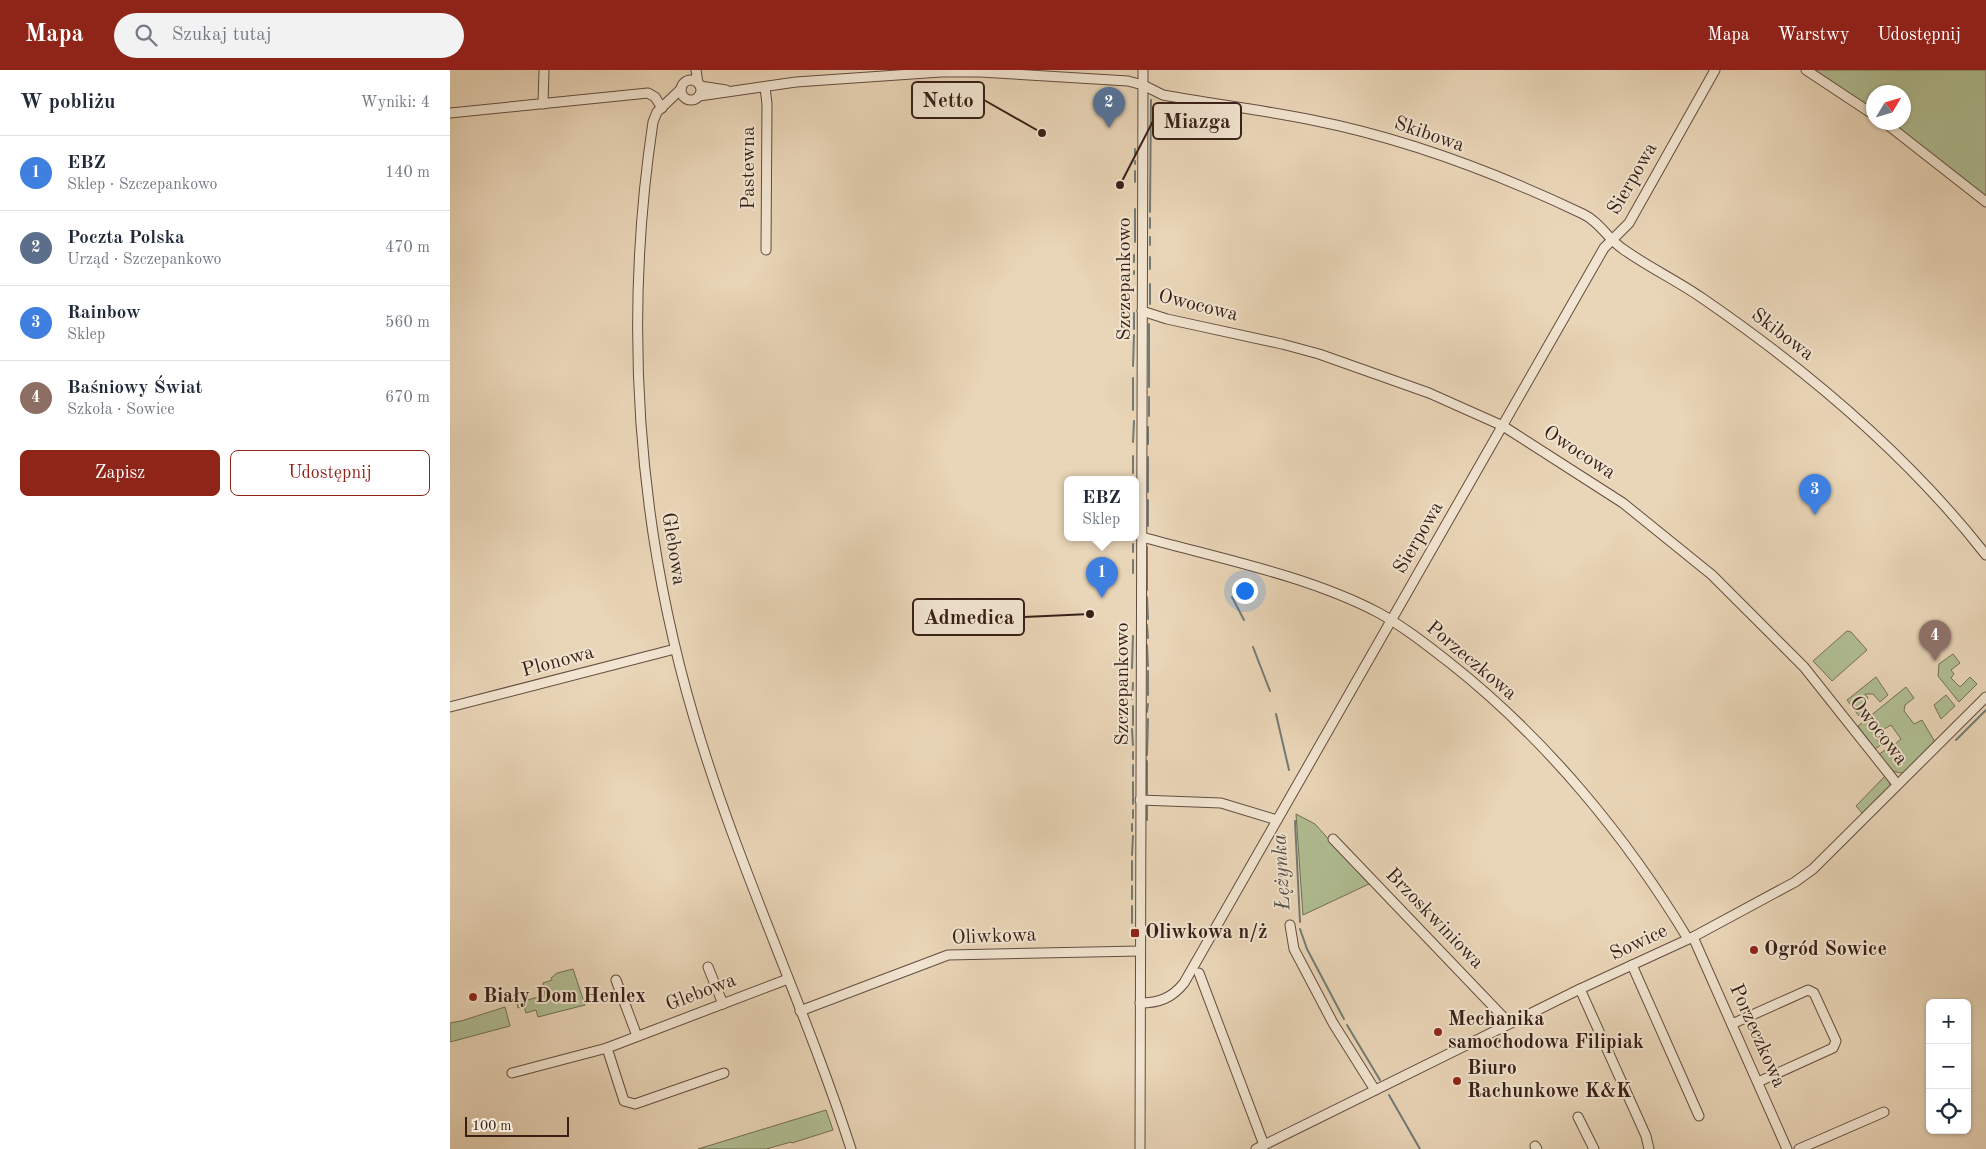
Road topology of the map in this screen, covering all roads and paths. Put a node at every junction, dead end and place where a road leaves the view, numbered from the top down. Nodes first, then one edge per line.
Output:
1 (544, 70) edge
2 (690, 70) edge
3 (696, 70) edge
4 (1143, 70) edge
5 (1715, 70) edge
6 (1806, 70) edge
7 (687, 81) junction
8 (699, 84) junction
9 (1143, 85) junction
10 (765, 87) junction
11 (681, 89) junction
12 (731, 91) junction
13 (699, 96) junction
14 (688, 99) junction
15 (543, 104) junction
16 (662, 108) junction
17 (1866, 110) edge
18 (450, 113) edge
19 (1894, 130) edge
20 (1986, 202) edge
21 (1612, 239) junction
22 (766, 250) dead end
23 (1142, 310) junction
24 (1503, 426) junction
25 (1142, 537) junction
26 (1986, 555) edge
27 (1392, 621) junction
28 (675, 649) junction
29 (1986, 697) edge
30 (450, 707) edge
31 (1897, 784) junction
32 (1140, 800) junction
33 (1277, 820) junction
34 (1333, 839) dead end
35 (1290, 925) dead end
36 (1691, 938) junction
37 (1140, 952) junction
38 (1632, 965) junction
39 (708, 966) dead end
40 (1199, 973) dead end
41 (788, 979) junction
42 (616, 980) dead end
43 (1580, 989) junction
44 (1140, 1003) junction
45 (723, 1004) junction
46 (800, 1011) junction
47 (1509, 1024) junction
48 (1732, 1024) junction
49 (637, 1036) junction
50 (607, 1048) junction
51 (512, 1073) dead end
52 (724, 1073) dead end
53 (1758, 1082) junction
54 (1375, 1090) junction
55 (1884, 1112) dead end
56 (1699, 1116) dead end
57 (1578, 1117) dead end
58 (1260, 1147) edge
59 (851, 1149) edge
60 (1140, 1149) edge
61 (1594, 1149) edge
62 (1648, 1149) edge
63 (1787, 1149) edge
64 (1799, 1149) edge

1 - 15 street
2 - 7 street
3 - 8 street
4 - 9 street, Szczepankowo
5 - 21 street, Sierpowa
6 - 17 street
7 - 8 street
7 - 11 street
8 - 12 street, Skibowa
8 - 13 street
9 - 10 street, Skibowa
9 - 21 street, Skibowa
9 - 23 street, Szczepankowo
10 - 12 street, Skibowa
10 - 22 street, Pastewna
11 - 14 street
11 - 16 street, Glebowa
12 - 13 street, Skibowa
13 - 14 street
14 - 16 street
15 - 16 street
15 - 18 street
16 - 28 street, Glebowa
19 - 20 street
21 - 24 street, Sierpowa
21 - 26 street, Skibowa
23 - 24 street, Owocowa
23 - 25 street, Szczepankowo
24 - 27 street, Sierpowa
24 - 31 street, Owocowa
25 - 27 street, Porzeczkowa
25 - 32 street, Szczepankowo
27 - 33 street, Sierpowa
27 - 36 street, Porzeczkowa
28 - 30 street, Plonowa
28 - 41 street, Glebowa
29 - 31 street, Sowice
31 - 36 street, Sowice
32 - 33 street
32 - 37 street, Szczepankowo
33 - 44 street, Sierpowa
34 - 47 street, Brzoskwiniowa
35 - 54 street
36 - 38 street, Sowice
36 - 48 street, Porzeczkowa
37 - 44 street, Szczepankowo
37 - 46 street, Oliwkowa
38 - 43 street, Sowice
38 - 56 street
39 - 45 street
40 - 58 street
41 - 45 street, Glebowa
41 - 46 street, Glebowa
42 - 49 street
43 - 47 street, Sowice
43 - 62 street
44 - 60 street, Szczepankowo
45 - 49 street, Glebowa
46 - 59 street, Glebowa
47 - 54 street, Sowice
48 - 53 street, Porzeczkowa
48 - 53 street
49 - 50 street, Glebowa
50 - 51 street, Glebowa
50 - 52 street
53 - 63 street, Porzeczkowa
54 - 58 street, Sowice
55 - 64 street
57 - 61 street

